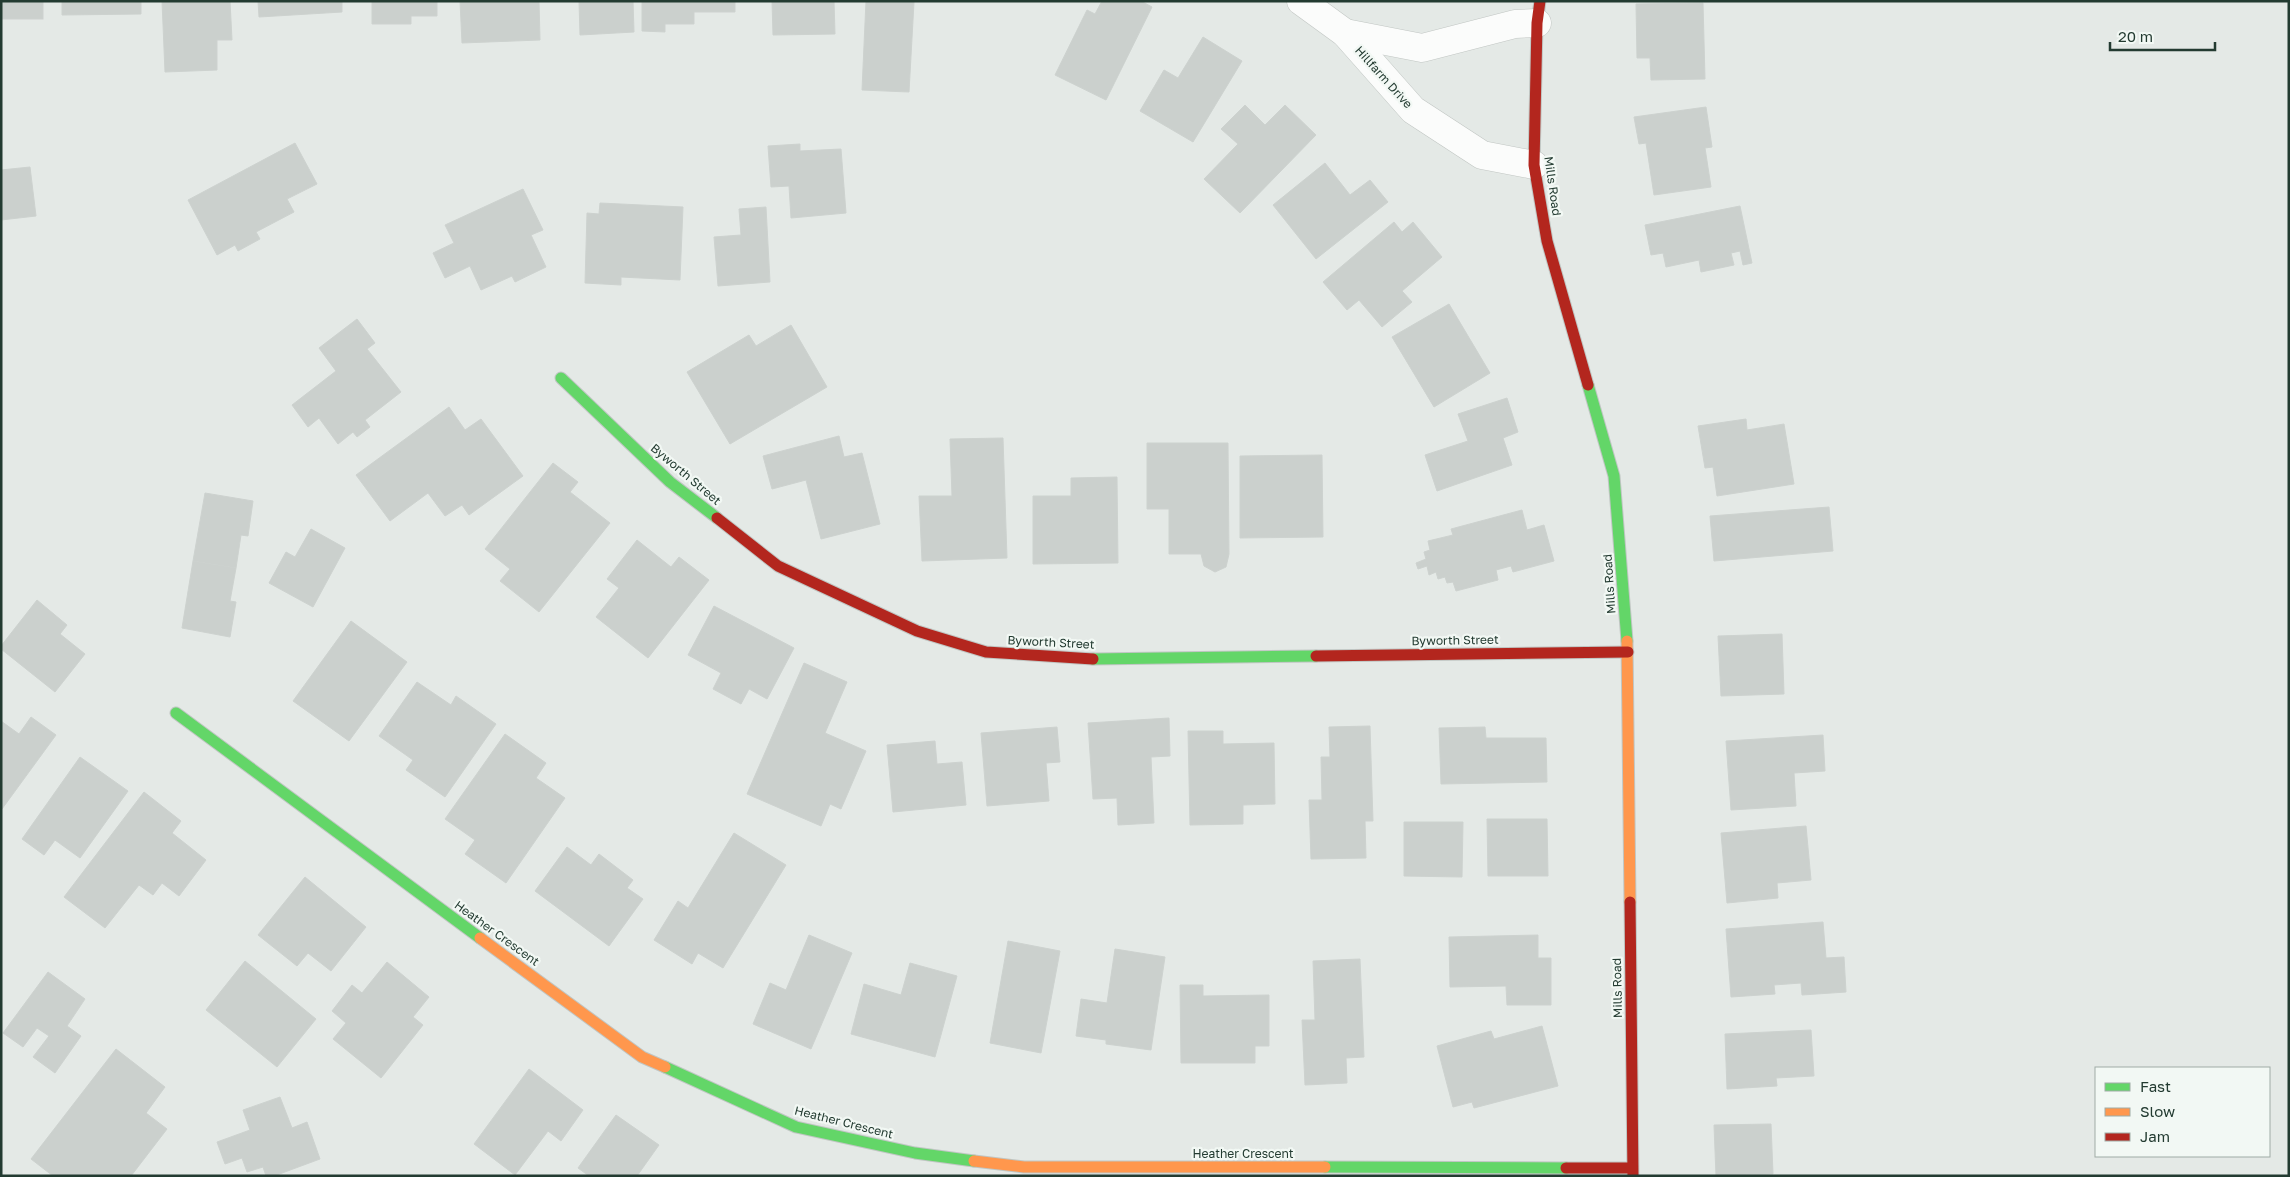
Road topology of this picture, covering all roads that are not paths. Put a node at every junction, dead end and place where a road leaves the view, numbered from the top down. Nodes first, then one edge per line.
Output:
1 (1301, 1) edge
2 (1539, 12) edge
3 (1345, 33) junction
4 (1534, 165) junction
5 (560, 378) dead end
6 (1628, 652) junction
7 (176, 712) dead end
8 (1633, 1172) edge

1 - 3 street, Hillfarm Drive
2 - 3 street, Hillfarm Drive
2 - 4 street, Mills Road
3 - 4 street, Hillfarm Drive
4 - 6 street, Mills Road
5 - 6 street, Byworth Street
6 - 8 street, Mills Road
7 - 8 street, Heather Crescent

